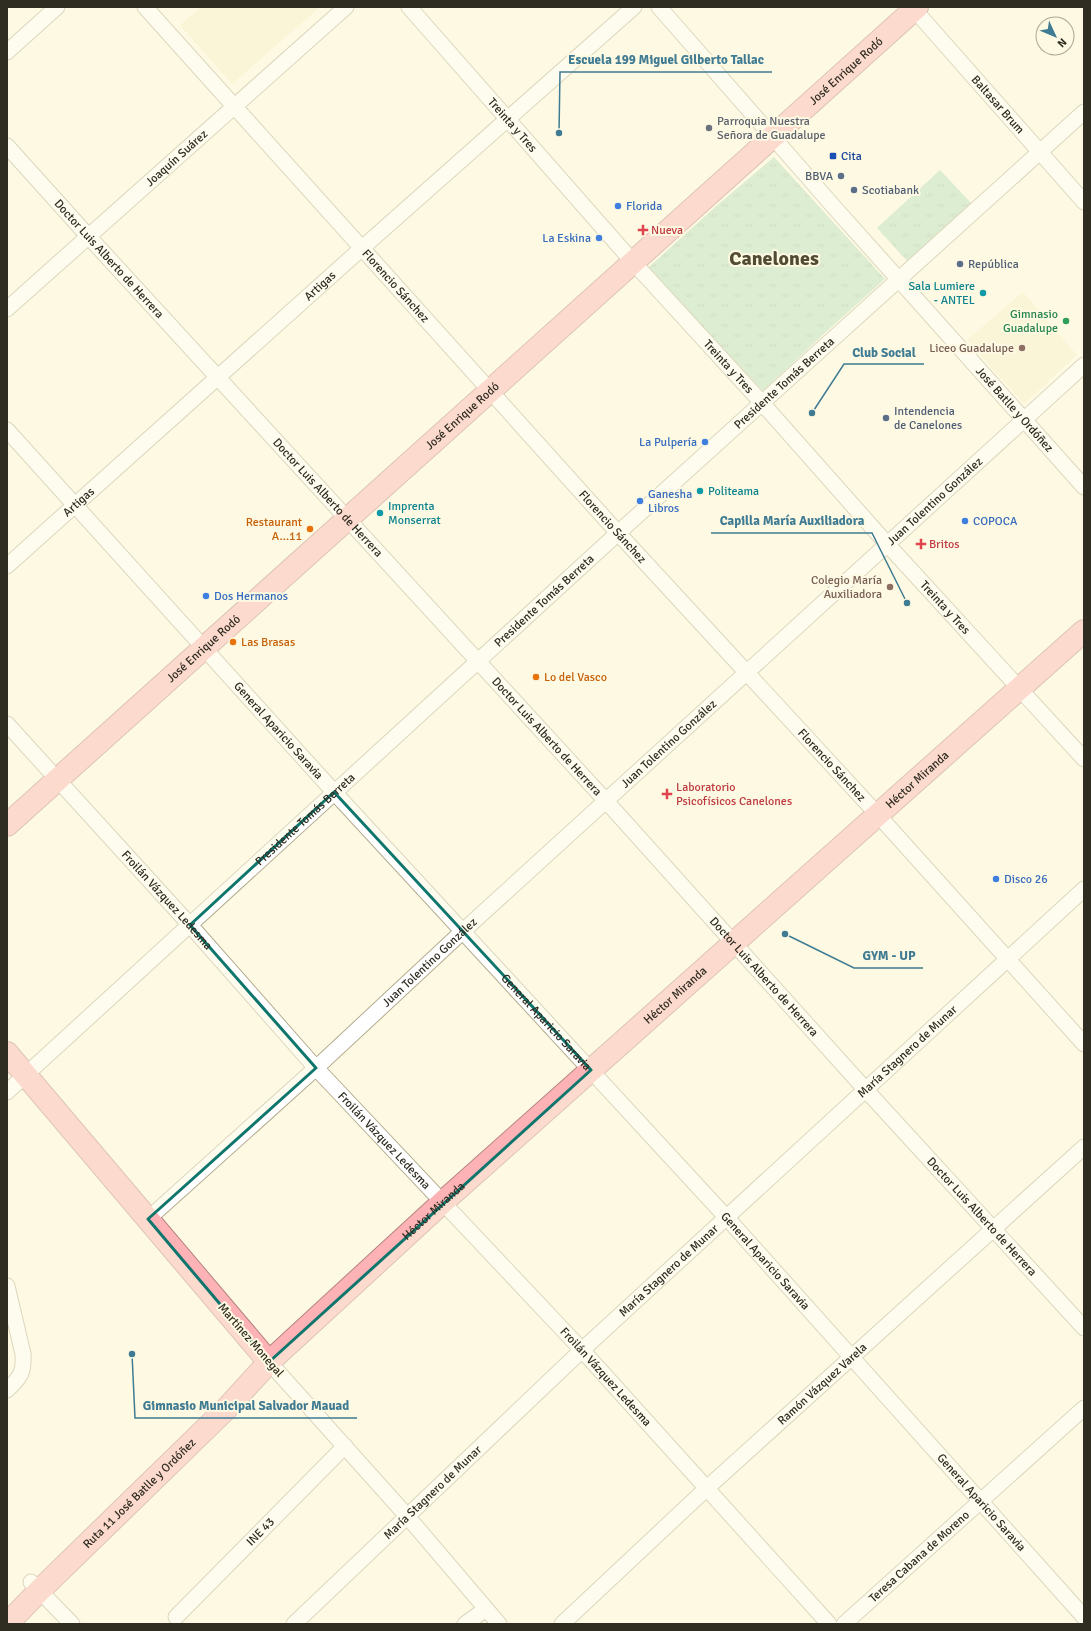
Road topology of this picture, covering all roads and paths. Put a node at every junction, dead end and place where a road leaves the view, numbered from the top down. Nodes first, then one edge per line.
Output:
1 (57, 7) edge
2 (145, 7) edge
3 (346, 7) edge
4 (410, 7) edge
5 (634, 7) edge
6 (659, 7) edge
7 (915, 8) edge
8 (7, 52) edge
9 (233, 106) junction
10 (1084, 112) edge
11 (507, 119) junction
12 (773, 137) junction
13 (7, 146) edge
14 (1040, 152) junction
15 (1084, 202) edge
16 (89, 237) junction
17 (361, 249) junction
18 (632, 262) junction
19 (899, 280) junction
20 (7, 308) edge
21 (1084, 365) edge
22 (218, 377) junction
23 (489, 390) junction
24 (762, 403) junction
25 (1024, 420) junction
26 (7, 430) edge
27 (1084, 487) edge
28 (74, 505) junction
29 (348, 519) junction
30 (618, 533) junction
31 (887, 544) junction
32 (7, 566) edge
33 (1084, 631) edge
34 (204, 647) junction
35 (478, 661) junction
36 (748, 672) junction
37 (1020, 688) junction
38 (7, 724) edge
39 (1084, 759) edge
40 (57, 781) junction
41 (334, 792) junction
42 (606, 801) junction
43 (878, 815) junction
44 (7, 825) edge
45 (1084, 889) edge
46 (190, 925) junction
47 (463, 932) junction
48 (735, 944) junction
49 (1006, 959) junction
50 (1084, 1044) edge
51 (7, 1053) edge
52 (316, 1068) junction
53 (591, 1070) junction
54 (26, 1075) junction
55 (865, 1089) junction
56 (7, 1092) edge
57 (1084, 1147) edge
58 (444, 1201) junction
59 (727, 1218) junction
60 (148, 1219) junction
61 (992, 1228) junction
62 (7, 1286) edge
63 (1084, 1328) edge
64 (582, 1350) junction
65 (265, 1357) junction
66 (852, 1357) junction
67 (7, 1390) edge
68 (1084, 1408) edge
69 (345, 1446) junction
70 (707, 1488) junction
71 (981, 1501) junction
72 (407, 1516) junction
73 (35, 1586) junction
74 (7, 1606) edge
75 (486, 1609) junction
76 (176, 1617) dead end
77 (1084, 1617) edge
78 (7, 1624) edge
79 (72, 1624) edge
80 (294, 1624) edge
81 (466, 1624) edge
82 (498, 1624) edge
83 (562, 1624) edge
84 (830, 1624) edge
85 (844, 1624) edge

1 - 8 street
2 - 9 street, Florencio Sánchez
3 - 9 street, Joaquín Suárez
4 - 11 street, Treinta y Tres
5 - 11 street, Artigas
6 - 12 street, José Batlle y Ordóñez
7 - 12 highway, José Enrique Rodó
7 - 14 street, Baltasar Brum
9 - 16 street, Joaquín Suárez
9 - 17 street, Florencio Sánchez
10 - 14 street, Presidente Tomás Berreta
11 - 17 street, Artigas
11 - 18 street, Treinta y Tres
12 - 18 highway, José Enrique Rodó
12 - 19 street, José Batlle y Ordóñez
13 - 16 street, Doctor Luis Alberto de Herrera
14 - 15 street, Baltasar Brum
14 - 19 street, Presidente Tomás Berreta
16 - 20 street, Joaquín Suárez
16 - 22 street, Doctor Luis Alberto de Herrera
17 - 22 street, Artigas
17 - 23 street, Florencio Sánchez
18 - 23 highway, José Enrique Rodó
18 - 24 street, Treinta y Tres
19 - 24 street, Presidente Tomás Berreta
19 - 25 street, José Batlle y Ordóñez
21 - 25 street, Juan Tolentino González
22 - 28 street, Artigas
22 - 29 street, Doctor Luis Alberto de Herrera
23 - 29 highway, José Enrique Rodó
23 - 30 street, Florencio Sánchez
24 - 30 street, Presidente Tomás Berreta
24 - 31 street, Treinta y Tres
25 - 27 street, José Batlle y Ordóñez
25 - 31 street, Juan Tolentino González
26 - 28 street, General Aparicio Saravia
28 - 32 street, Artigas
28 - 34 street, General Aparicio Saravia
29 - 34 highway, José Enrique Rodó
29 - 35 street, Doctor Luis Alberto de Herrera
30 - 35 street, Presidente Tomás Berreta
30 - 36 street, Florencio Sánchez
31 - 36 street, Juan Tolentino González
31 - 37 street, Treinta y Tres
33 - 37 highway, Héctor Miranda
34 - 40 highway, José Enrique Rodó
34 - 41 street, General Aparicio Saravia
35 - 41 street, Presidente Tomás Berreta
35 - 42 street, Doctor Luis Alberto de Herrera
36 - 42 street, Juan Tolentino González
36 - 43 street, Florencio Sánchez
37 - 39 street, Treinta y Tres
37 - 43 highway, Héctor Miranda
38 - 40 street, Froilán Vázquez Ledesma
40 - 44 highway, José Enrique Rodó
40 - 46 street, Froilán Vázquez Ledesma
41 - 46 street, Presidente Tomás Berreta
41 - 47 street, General Aparicio Saravia
42 - 47 street, Juan Tolentino González
42 - 48 street, Doctor Luis Alberto de Herrera
43 - 48 highway, Héctor Miranda
43 - 49 street, Florencio Sánchez
45 - 49 street, María Stagnero de Munar
46 - 52 street, Froilán Vázquez Ledesma
46 - 54 street, Presidente Tomás Berreta
47 - 52 street, Juan Tolentino González
47 - 53 street, General Aparicio Saravia
48 - 53 highway, Héctor Miranda
48 - 55 street, Doctor Luis Alberto de Herrera
49 - 50 street, Florencio Sánchez
49 - 55 street, María Stagnero de Munar
51 - 54 highway, Martínez Monegal
52 - 58 street, Froilán Vázquez Ledesma
52 - 60 street, Juan Tolentino González
53 - 58 highway, Héctor Miranda
53 - 59 street, General Aparicio Saravia
54 - 56 street, Presidente Tomás Berreta
54 - 60 highway, Martínez Monegal
55 - 59 street, María Stagnero de Munar
55 - 61 street, Doctor Luis Alberto de Herrera
57 - 61 street, Ramón Vázquez Varela
58 - 64 street, Froilán Vázquez Ledesma
58 - 65 highway, Héctor Miranda
59 - 64 street, María Stagnero de Munar
59 - 66 street, General Aparicio Saravia
60 - 65 highway, Martínez Monegal
61 - 63 street, Doctor Luis Alberto de Herrera
61 - 66 street, Ramón Vázquez Varela
62 - 67 street
64 - 70 street, Froilán Vázquez Ledesma
64 - 72 street, María Stagnero de Munar
65 - 69 street, Martínez Monegal
65 - 73 highway, Ruta 11 José Batlle y Ordóñez
66 - 70 street, Ramón Vázquez Varela
66 - 71 street, General Aparicio Saravia
68 - 71 street, Teresa Cabana de Moreno
69 - 72 street, Martínez Monegal
69 - 76 street, INE 43
70 - 83 street, Ramón Vázquez Varela
70 - 84 street, Froilán Vázquez Ledesma
71 - 77 street, General Aparicio Saravia
71 - 85 street, Teresa Cabana de Moreno
72 - 75 street, Martínez Monegal
72 - 80 street, María Stagnero de Munar
73 - 74 highway, Ruta 11 José Batlle y Ordóñez
73 - 78 highway, Ruta 11 José Batlle y Ordóñez
73 - 79 street
75 - 81 street
75 - 82 street, Martínez Monegal

